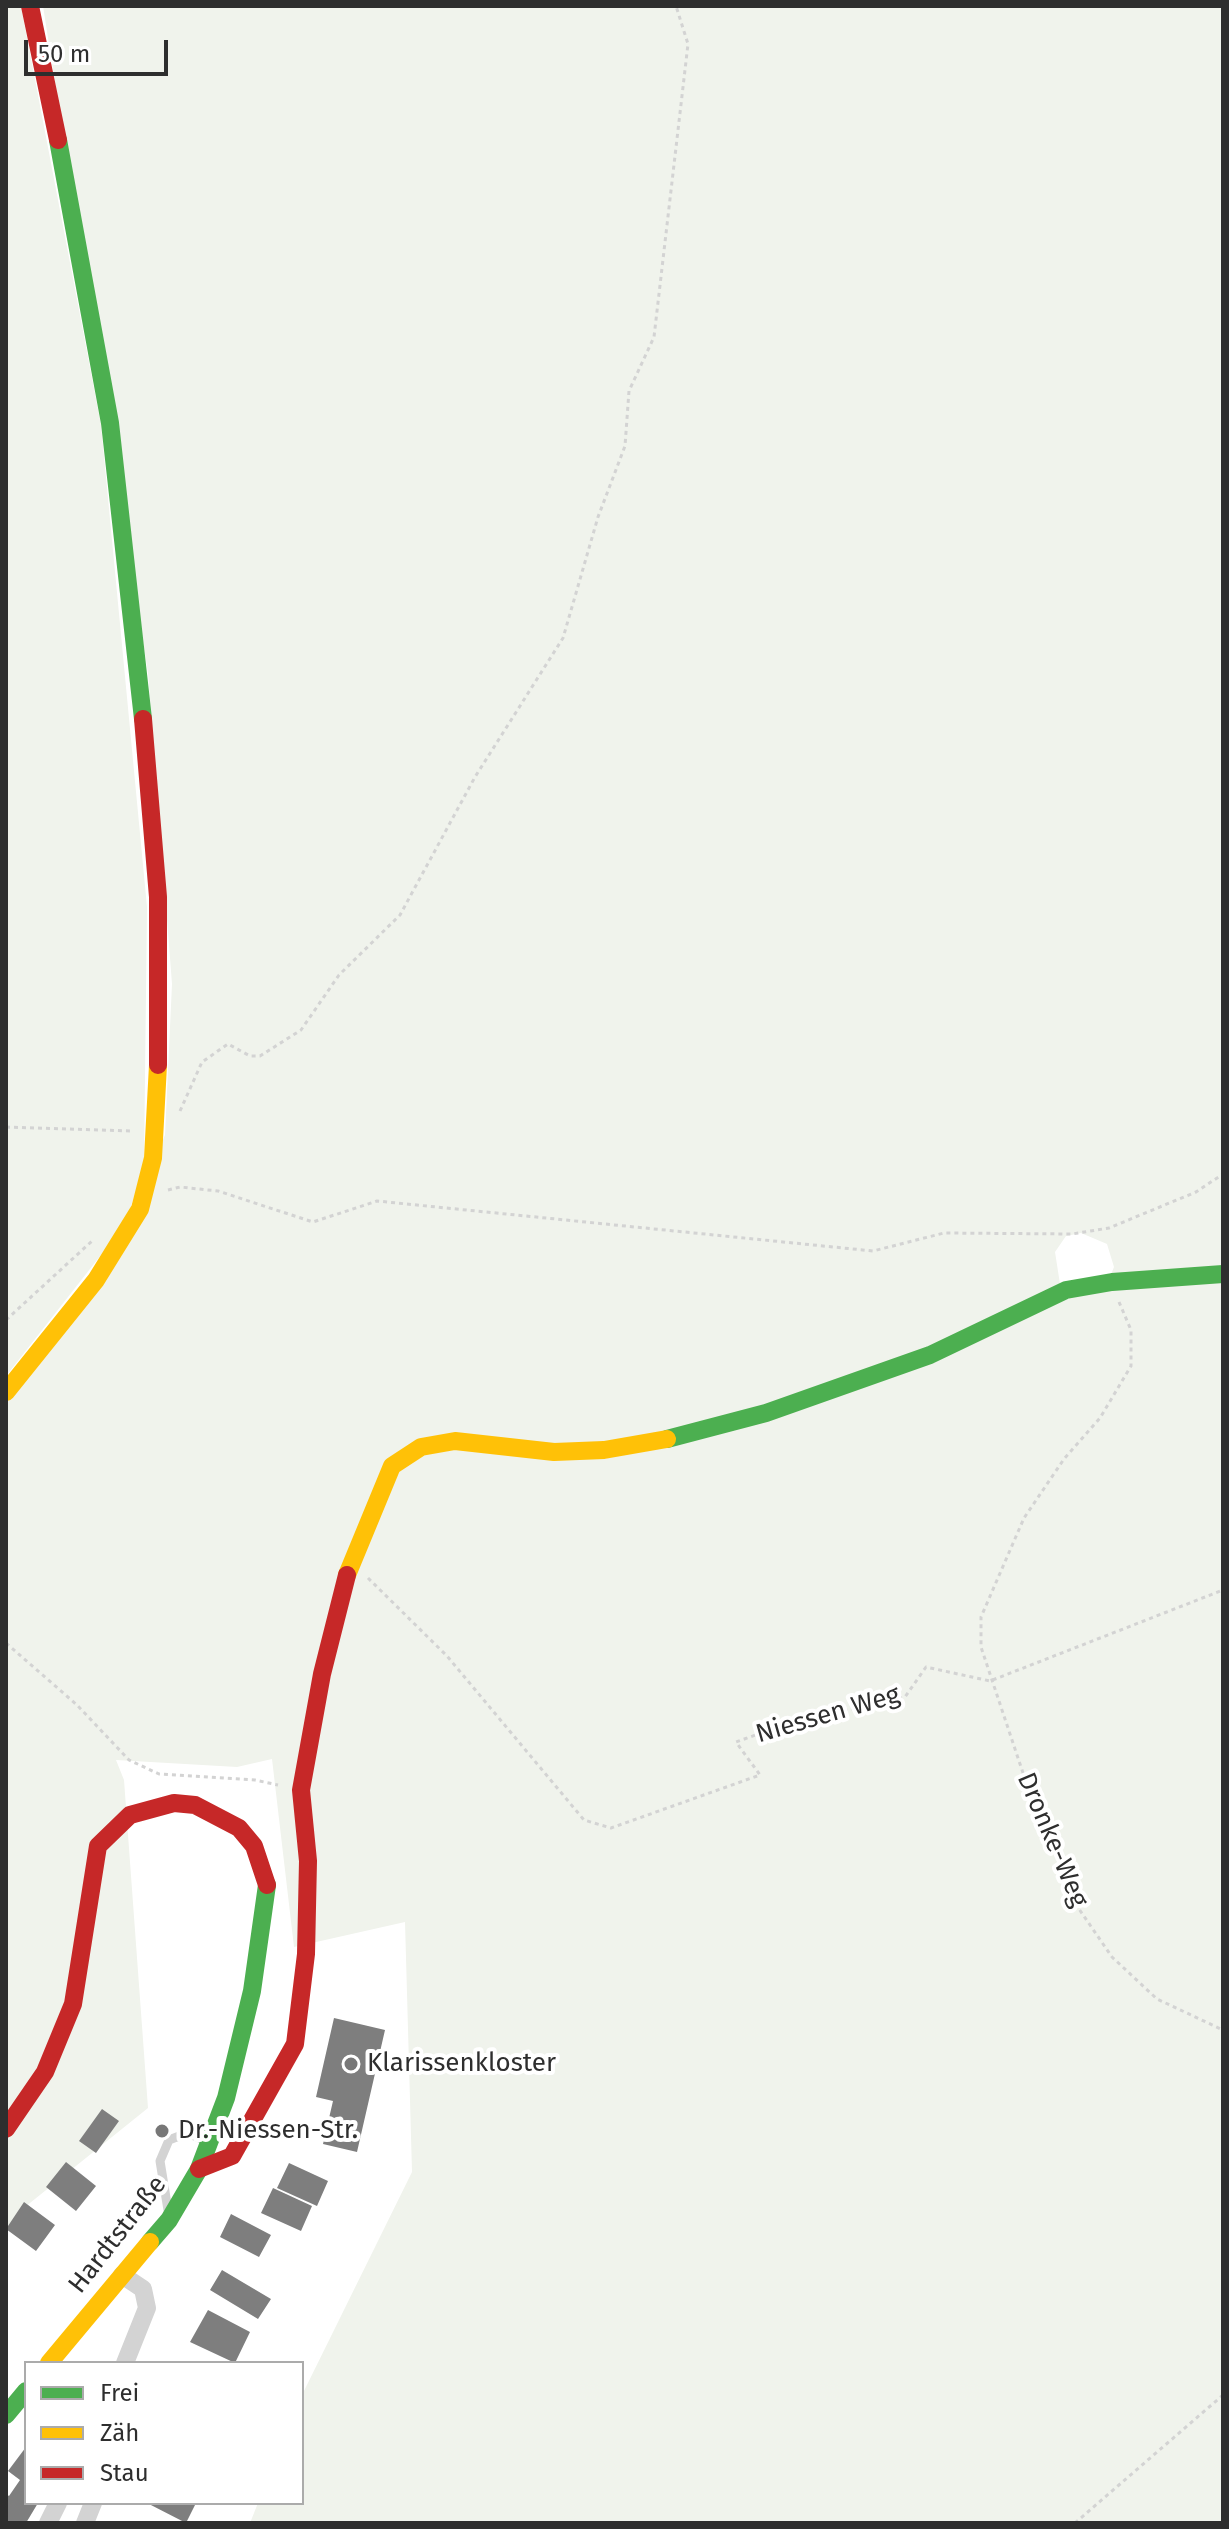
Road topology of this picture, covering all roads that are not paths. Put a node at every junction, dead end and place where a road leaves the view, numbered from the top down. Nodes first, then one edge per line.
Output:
1 (30, 6) edge
2 (1223, 1274) edge
3 (6, 1392) edge
4 (6, 2129) edge
5 (210, 2143) junction
6 (199, 2169) junction
7 (169, 2220) junction
8 (122, 2275) junction
9 (51, 2361) edge
10 (126, 2361) edge
11 (24, 2393) edge
12 (6, 2415) edge
13 (57, 2505) edge
14 (48, 2523) edge

1 - 3 main road
2 - 6 main road
4 - 5 main road, Hardtstraße
5 - 6 main road, Hardtstraße
5 - 7 lane
6 - 7 main road, Hardtstraße
7 - 8 main road, Hardtstraße
8 - 9 main road, Hardtstraße
8 - 10 street
11 - 12 main road
13 - 14 street

